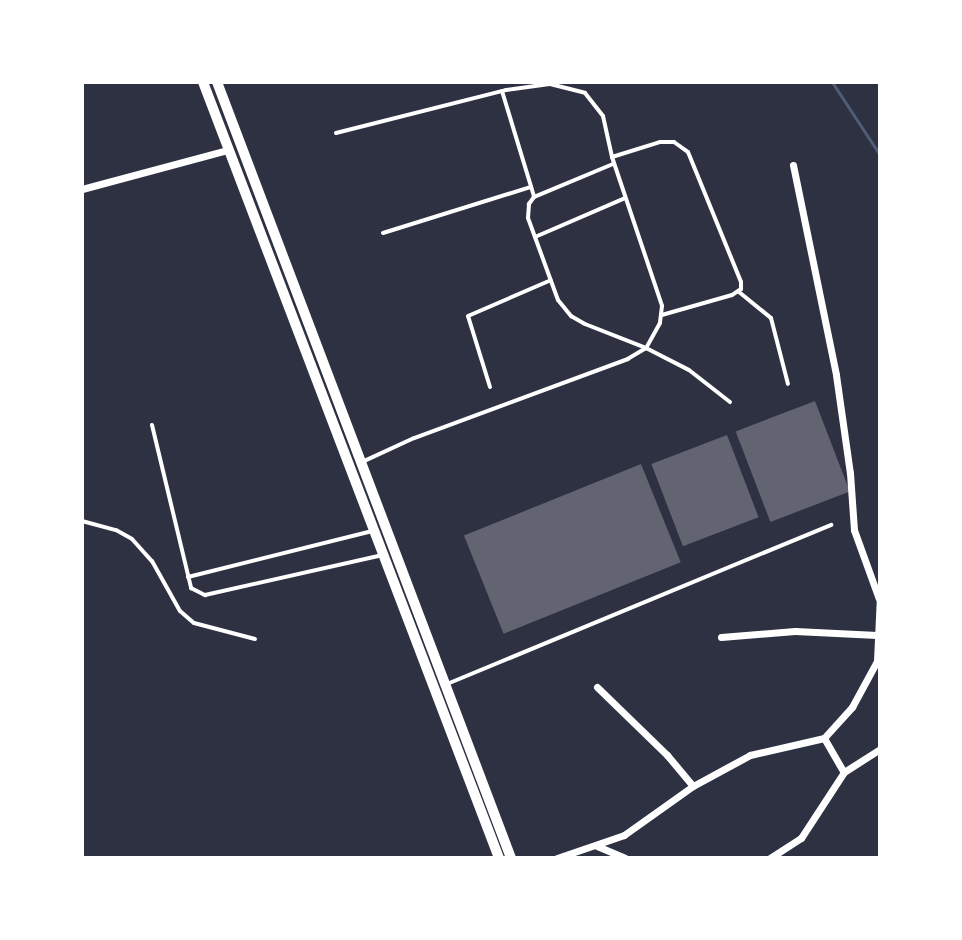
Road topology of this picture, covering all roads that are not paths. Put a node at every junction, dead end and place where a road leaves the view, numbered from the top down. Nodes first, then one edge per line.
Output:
1 (203, 82) edge
2 (217, 82) edge
3 (502, 91) junction
4 (336, 133) dead end
5 (228, 150) junction
6 (612, 157) junction
7 (614, 164) junction
8 (793, 165) dead end
9 (531, 187) junction
10 (82, 189) edge
11 (534, 197) junction
12 (626, 198) junction
13 (383, 233) dead end
14 (535, 237) junction
15 (551, 280) junction
16 (739, 292) junction
17 (661, 315) junction
18 (646, 348) junction
19 (788, 384) dead end
20 (490, 387) dead end
21 (730, 402) dead end
22 (152, 425) dead end
23 (359, 463) junction
24 (82, 521) edge
25 (831, 525) dead end
26 (373, 530) junction
27 (382, 555) junction
28 (188, 577) junction
29 (879, 597) edge
30 (877, 635) junction
31 (721, 637) dead end
32 (255, 639) dead end
33 (879, 660) edge
34 (445, 685) junction
35 (597, 687) dead end
36 (824, 738) junction
37 (880, 749) edge
38 (844, 772) junction
39 (693, 786) junction
40 (597, 846) junction
41 (608, 855) edge
42 (499, 858) edge
43 (511, 858) edge
44 (557, 858) edge
45 (625, 858) edge
46 (770, 858) edge

1 - 5 main road
2 - 23 main road
3 - 4 lane
3 - 6 lane
3 - 9 lane
5 - 10 street
5 - 26 main road
6 - 7 lane
6 - 16 lane
7 - 11 lane
7 - 12 lane
8 - 29 street
9 - 11 lane
9 - 13 lane
11 - 14 lane
12 - 14 lane
12 - 17 lane
14 - 15 lane
15 - 18 lane
15 - 20 lane
16 - 17 lane
16 - 19 lane
17 - 18 lane
18 - 21 lane
18 - 23 lane
22 - 28 lane
23 - 34 main road
24 - 32 lane
25 - 34 lane
26 - 27 main road
26 - 28 lane
27 - 28 lane
27 - 42 main road
29 - 30 street
30 - 31 street
30 - 33 street
33 - 36 street
34 - 43 main road
35 - 39 street
36 - 38 street
36 - 39 street
37 - 38 street
38 - 46 street
39 - 40 street
40 - 41 street
40 - 44 street
41 - 45 street

